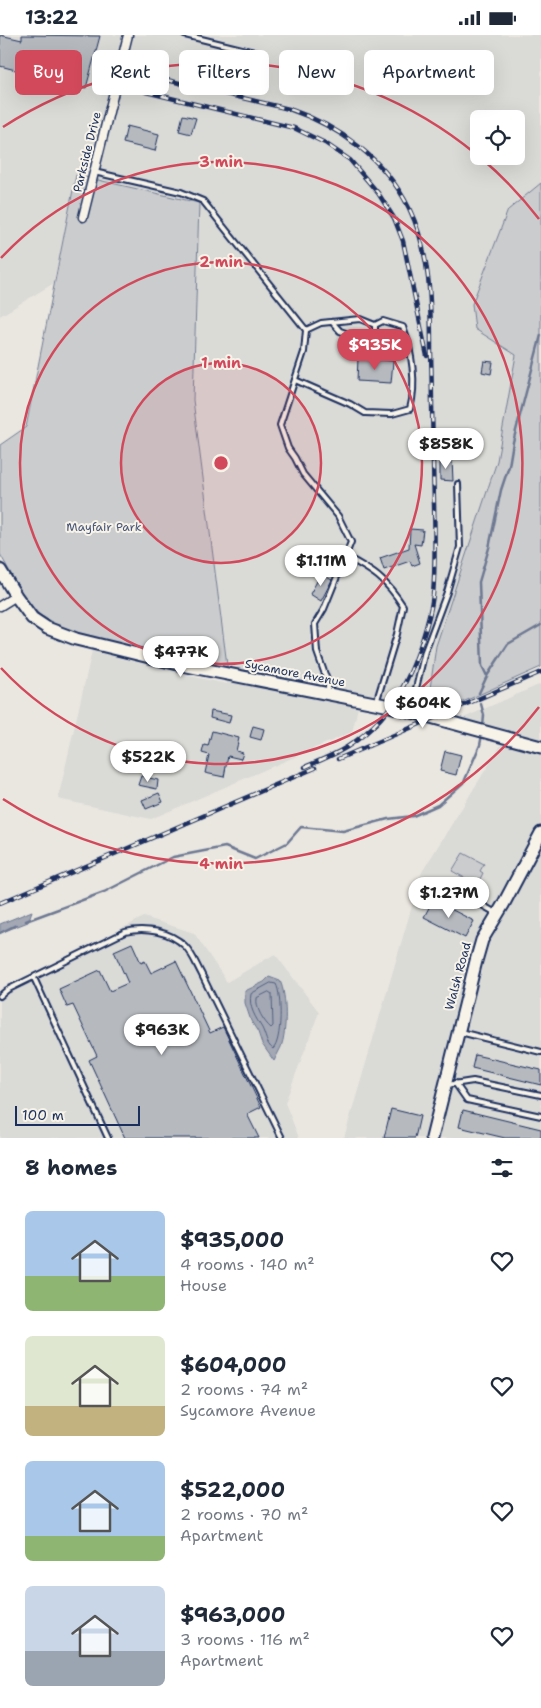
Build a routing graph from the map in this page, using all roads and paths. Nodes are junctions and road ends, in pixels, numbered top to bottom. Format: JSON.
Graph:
{"nodes":[{"id":1,"x":128,"y":35,"type":"edge"},
{"id":2,"x":185,"y":35,"type":"edge"},
{"id":3,"x":246,"y":50,"type":"edge"},
{"id":4,"x":94,"y":172,"type":"junction"},
{"id":5,"x":83,"y":217,"type":"dead end"},
{"id":6,"x":332,"y":322,"type":"junction"},
{"id":7,"x":375,"y":325,"type":"junction"},
{"id":8,"x":306,"y":330,"type":"junction"},
{"id":9,"x":296,"y":380,"type":"junction"},
{"id":10,"x":458,"y":484,"type":"dead end"},
{"id":11,"x":346,"y":556,"type":"junction"},
{"id":12,"x":0,"y":570,"type":"edge"},
{"id":13,"x":16,"y":596,"type":"junction"},
{"id":14,"x":0,"y":606,"type":"edge"},
{"id":15,"x":328,"y":694,"type":"junction"},
{"id":16,"x":376,"y":704,"type":"junction"},
{"id":17,"x":410,"y":712,"type":"junction"},
{"id":18,"x":541,"y":747,"type":"edge"},
{"id":19,"x":541,"y":833,"type":"edge"},
{"id":20,"x":443,"y":883,"type":"dead end"},
{"id":21,"x":498,"y":914,"type":"junction"},
{"id":22,"x":34,"y":978,"type":"junction"},
{"id":23,"x":0,"y":996,"type":"edge"},
{"id":24,"x":458,"y":1031,"type":"junction"},
{"id":25,"x":541,"y":1052,"type":"edge"},
{"id":26,"x":450,"y":1084,"type":"junction"},
{"id":27,"x":541,"y":1095,"type":"edge"},
{"id":28,"x":541,"y":1116,"type":"edge"},
{"id":29,"x":108,"y":1138,"type":"edge"},
{"id":30,"x":282,"y":1138,"type":"edge"},
{"id":31,"x":432,"y":1138,"type":"edge"}],
"edges":[{"from":1,"to":4,"type":"street","name":"Parkside Drive"},
{"from":2,"to":3,"type":"lane"},
{"from":4,"to":5,"type":"street","name":"Parkside Drive"},
{"from":4,"to":8,"type":"lane"},
{"from":6,"to":7,"type":"lane"},
{"from":6,"to":7,"type":"lane"},
{"from":6,"to":8,"type":"lane"},
{"from":7,"to":9,"type":"lane"},
{"from":8,"to":9,"type":"lane"},
{"from":9,"to":11,"type":"lane"},
{"from":10,"to":17,"type":"lane"},
{"from":11,"to":15,"type":"lane"},
{"from":11,"to":16,"type":"lane"},
{"from":12,"to":13,"type":"street","name":"Sycamore Avenue"},
{"from":13,"to":14,"type":"street"},
{"from":13,"to":15,"type":"street","name":"Sycamore Avenue"},
{"from":15,"to":16,"type":"street","name":"Sycamore Avenue"},
{"from":16,"to":17,"type":"street","name":"Sycamore Avenue"},
{"from":17,"to":18,"type":"street","name":"Sycamore Avenue"},
{"from":19,"to":21,"type":"street","name":"Walsh Road"},
{"from":20,"to":21,"type":"lane"},
{"from":21,"to":24,"type":"street","name":"Walsh Road"},
{"from":22,"to":23,"type":"lane"},
{"from":22,"to":29,"type":"lane"},
{"from":22,"to":30,"type":"lane"},
{"from":24,"to":25,"type":"lane"},
{"from":24,"to":26,"type":"street","name":"Walsh Road"},
{"from":26,"to":27,"type":"lane"},
{"from":26,"to":28,"type":"lane"},
{"from":26,"to":31,"type":"street","name":"Walsh Road"}]}
